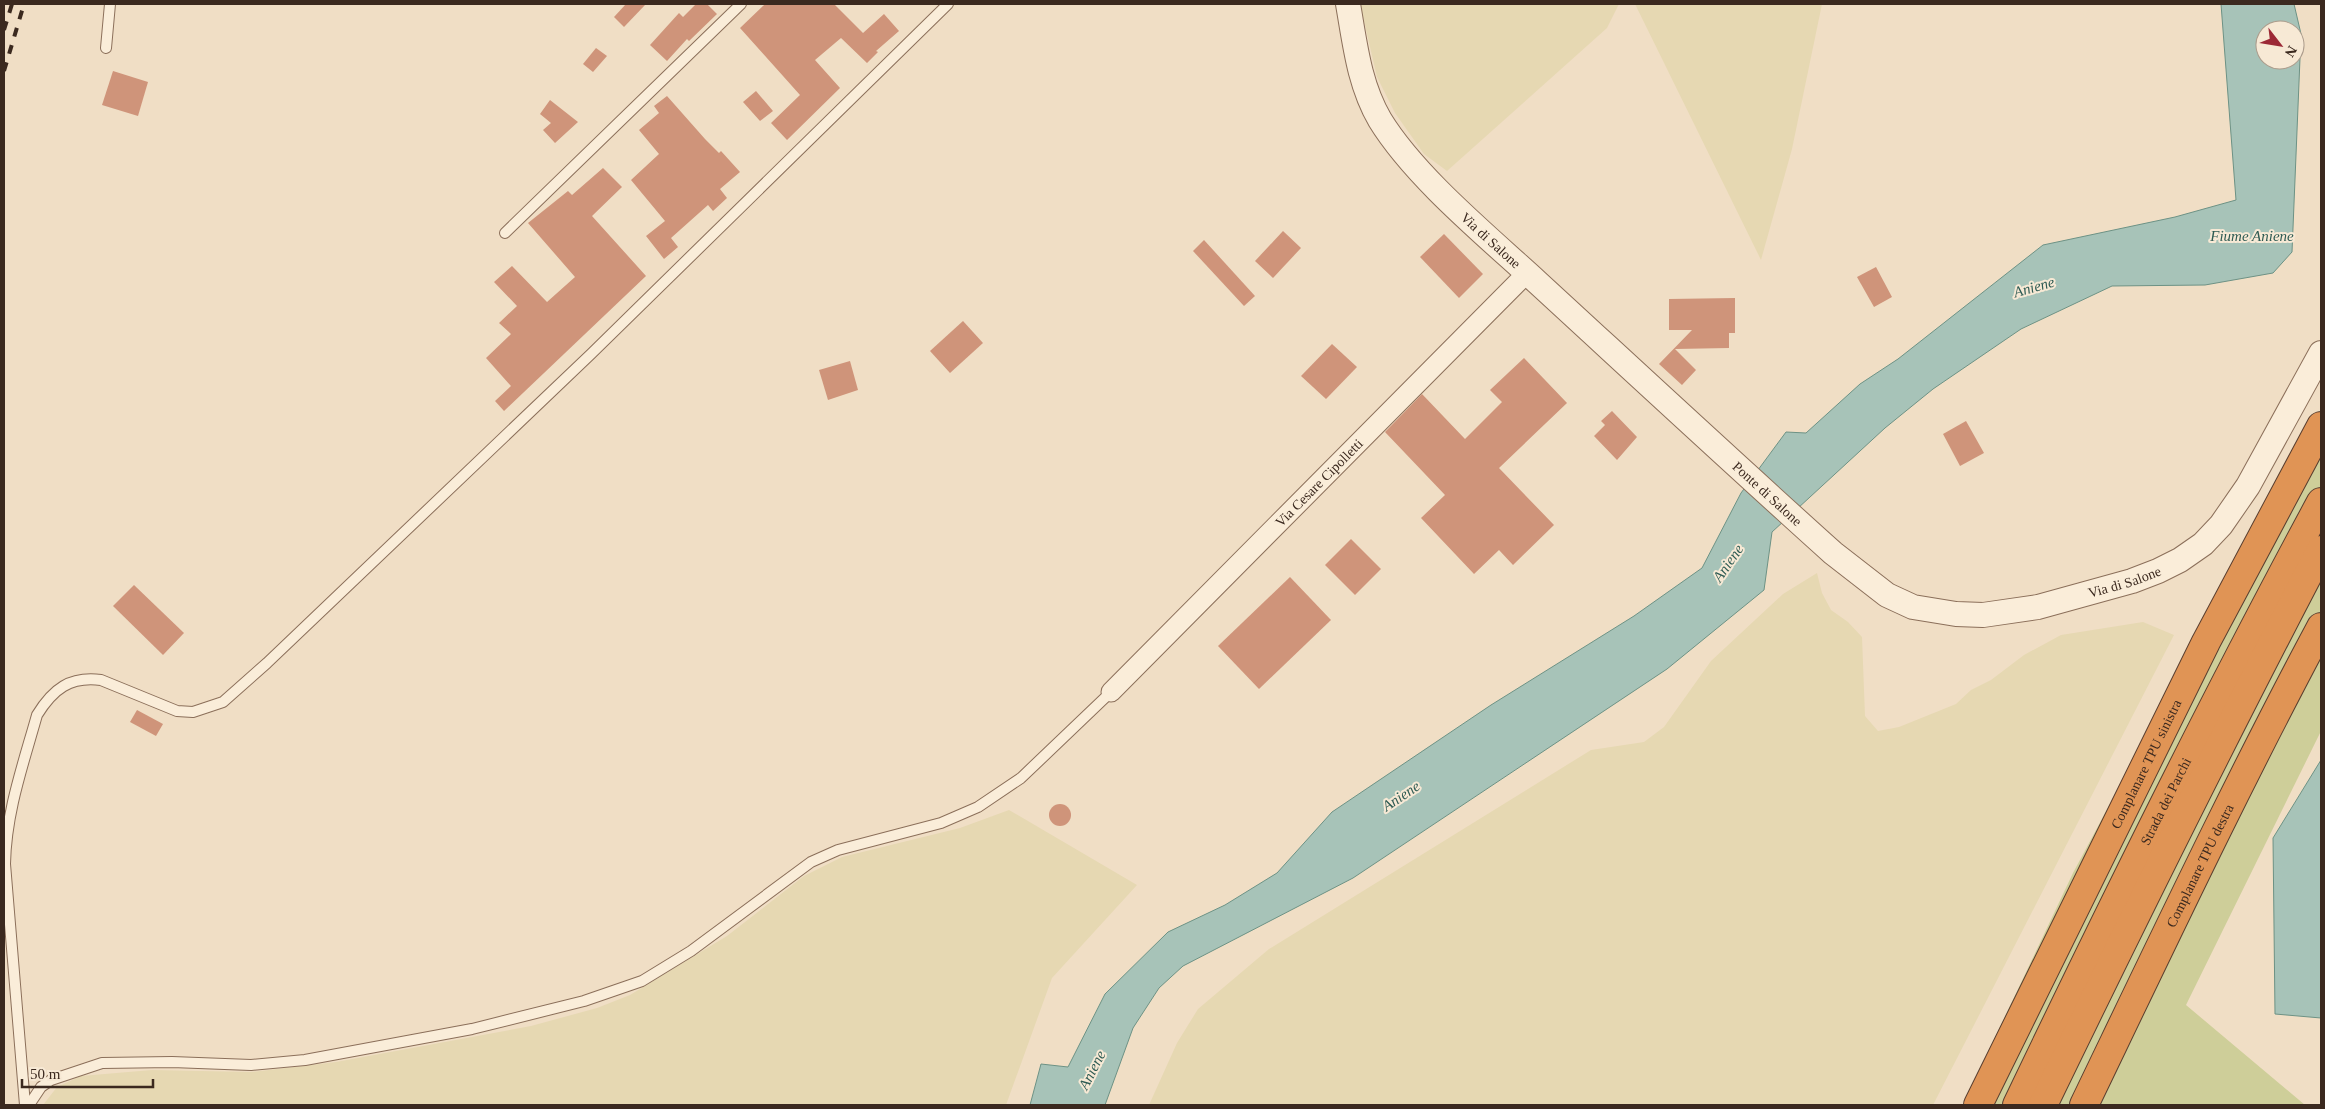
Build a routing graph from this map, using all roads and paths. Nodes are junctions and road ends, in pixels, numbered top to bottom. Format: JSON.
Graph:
{"nodes":[{"id":1,"x":110,"y":4,"type":"edge"},
{"id":2,"x":741,"y":4,"type":"edge"},
{"id":3,"x":948,"y":4,"type":"edge"},
{"id":4,"x":1348,"y":4,"type":"edge"},
{"id":5,"x":106,"y":48,"type":"dead end"},
{"id":6,"x":504,"y":233,"type":"dead end"},
{"id":7,"x":1527,"y":272,"type":"junction"},
{"id":8,"x":2321,"y":353,"type":"edge"},
{"id":9,"x":2321,"y":426,"type":"edge"},
{"id":10,"x":1701,"y":434,"type":"joint"},
{"id":11,"x":2321,"y":502,"type":"edge"},
{"id":12,"x":2321,"y":550,"type":"edge"},
{"id":13,"x":1834,"y":554,"type":"joint"},
{"id":14,"x":2321,"y":627,"type":"edge"},
{"id":15,"x":1111,"y":692,"type":"joint"},
{"id":16,"x":1980,"y":1099,"type":"edge"},
{"id":17,"x":24,"y":1105,"type":"edge"},
{"id":18,"x":29,"y":1105,"type":"edge"},
{"id":19,"x":2017,"y":1105,"type":"edge"},
{"id":20,"x":2043,"y":1105,"type":"edge"},
{"id":21,"x":2084,"y":1105,"type":"edge"}],
"edges":[{"from":1,"to":5,"type":"lane"},
{"from":2,"to":6,"type":"lane"},
{"from":3,"to":17,"type":"lane"},
{"from":4,"to":7,"type":"street","name":"Via di Salone"},
{"from":7,"to":10,"type":"street","name":"Via di Salone"},
{"from":7,"to":15,"type":"street","name":"Via Cesare Cipolletti"},
{"from":8,"to":13,"type":"street","name":"Via di Salone"},
{"from":9,"to":16,"type":"highway","name":"Complanare TPU sinistra"},
{"from":10,"to":13,"type":"street","name":"Ponte di Salone"},
{"from":11,"to":19,"type":"highway","name":"Strada dei Parchi"},
{"from":12,"to":20,"type":"highway","name":"Strada dei Parchi"},
{"from":14,"to":21,"type":"highway","name":"Complanare TPU destra"},
{"from":15,"to":18,"type":"lane"}]}
